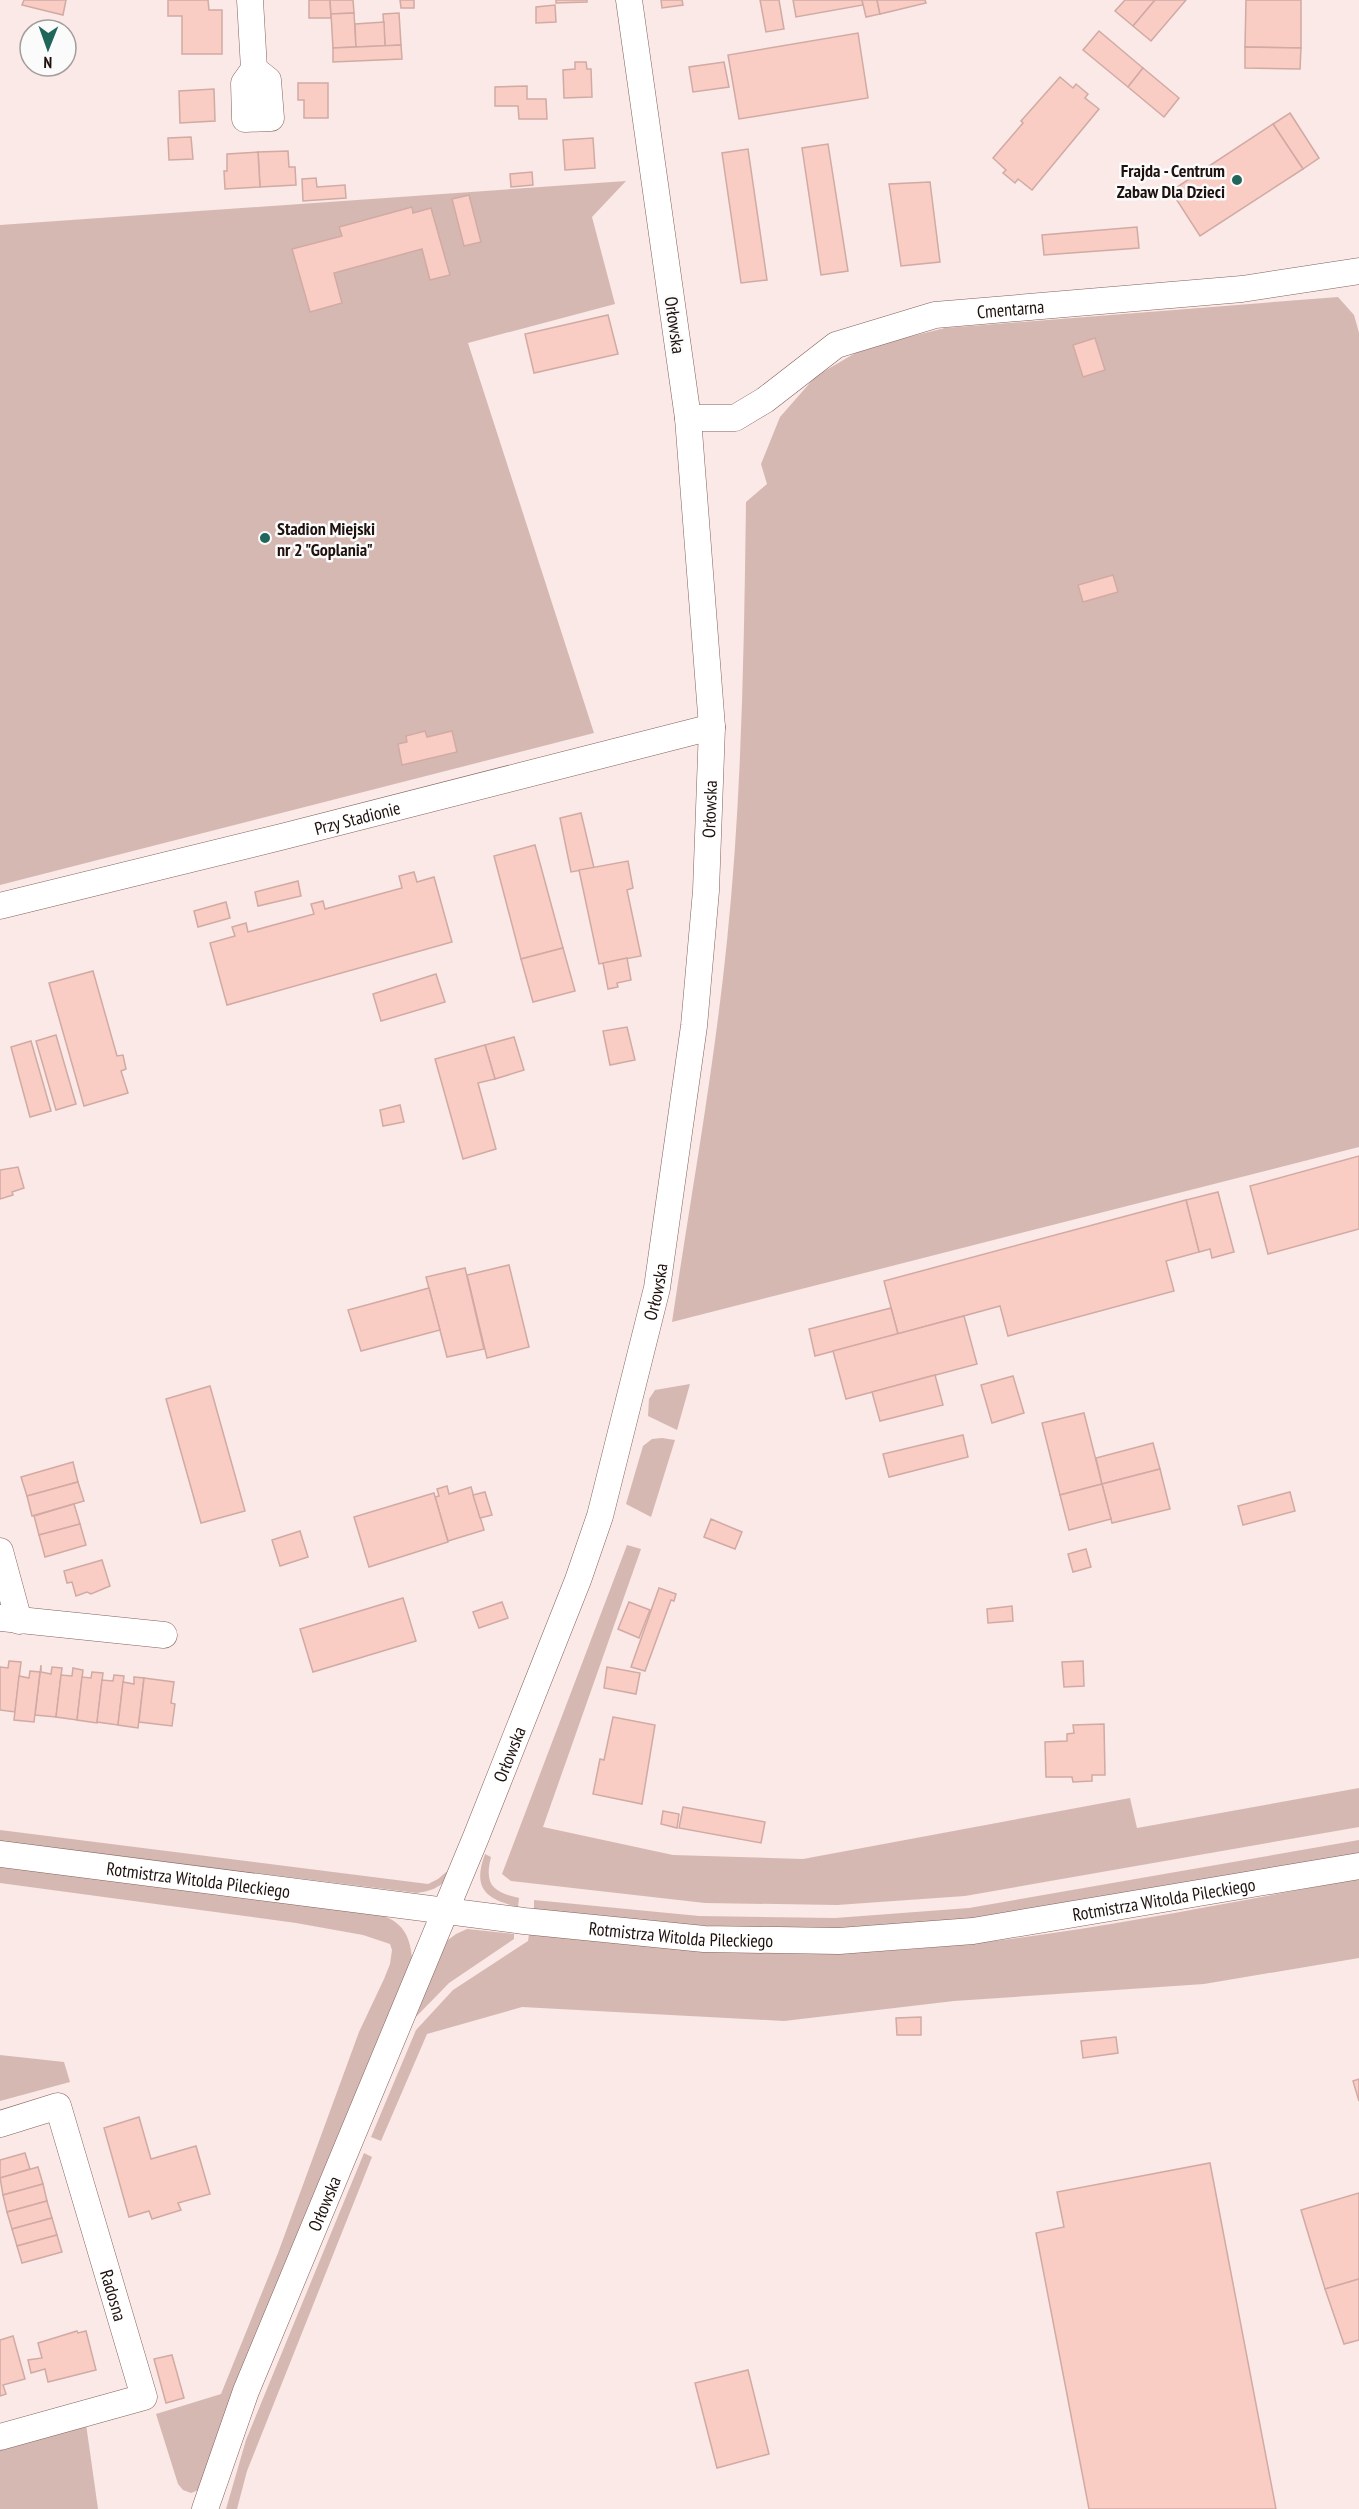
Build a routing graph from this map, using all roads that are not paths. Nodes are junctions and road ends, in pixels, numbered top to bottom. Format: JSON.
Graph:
{"nodes":[{"id":1,"x":250,"y":0,"type":"edge"},
{"id":2,"x":629,"y":0,"type":"edge"},
{"id":3,"x":254,"y":69,"type":"dead end"},
{"id":4,"x":1359,"y":271,"type":"edge"},
{"id":5,"x":688,"y":418,"type":"junction"},
{"id":6,"x":712,"y":727,"type":"junction"},
{"id":7,"x":0,"y":906,"type":"edge"},
{"id":8,"x":0,"y":1551,"type":"edge"},
{"id":9,"x":9,"y":1619,"type":"edge"},
{"id":10,"x":164,"y":1635,"type":"dead end"},
{"id":11,"x":0,"y":1854,"type":"edge"},
{"id":12,"x":1359,"y":1866,"type":"edge"},
{"id":13,"x":446,"y":1910,"type":"junction"},
{"id":14,"x":0,"y":2124,"type":"edge"},
{"id":15,"x":0,"y":2438,"type":"edge"},
{"id":16,"x":205,"y":2509,"type":"edge"}],
"edges":[{"from":1,"to":3,"type":"street"},
{"from":2,"to":5,"type":"street","name":"Orłowska"},
{"from":4,"to":5,"type":"street","name":"Cmentarna"},
{"from":5,"to":6,"type":"street","name":"Orłowska"},
{"from":6,"to":7,"type":"street","name":"Przy Stadionie"},
{"from":6,"to":13,"type":"street","name":"Orłowska"},
{"from":8,"to":9,"type":"street"},
{"from":9,"to":10,"type":"street"},
{"from":11,"to":13,"type":"street","name":"Rotmistrza Witolda Pileckiego"},
{"from":12,"to":13,"type":"street","name":"Rotmistrza Witolda Pileckiego"},
{"from":13,"to":16,"type":"street","name":"Orłowska"},
{"from":14,"to":15,"type":"street","name":"Radosna"}]}
